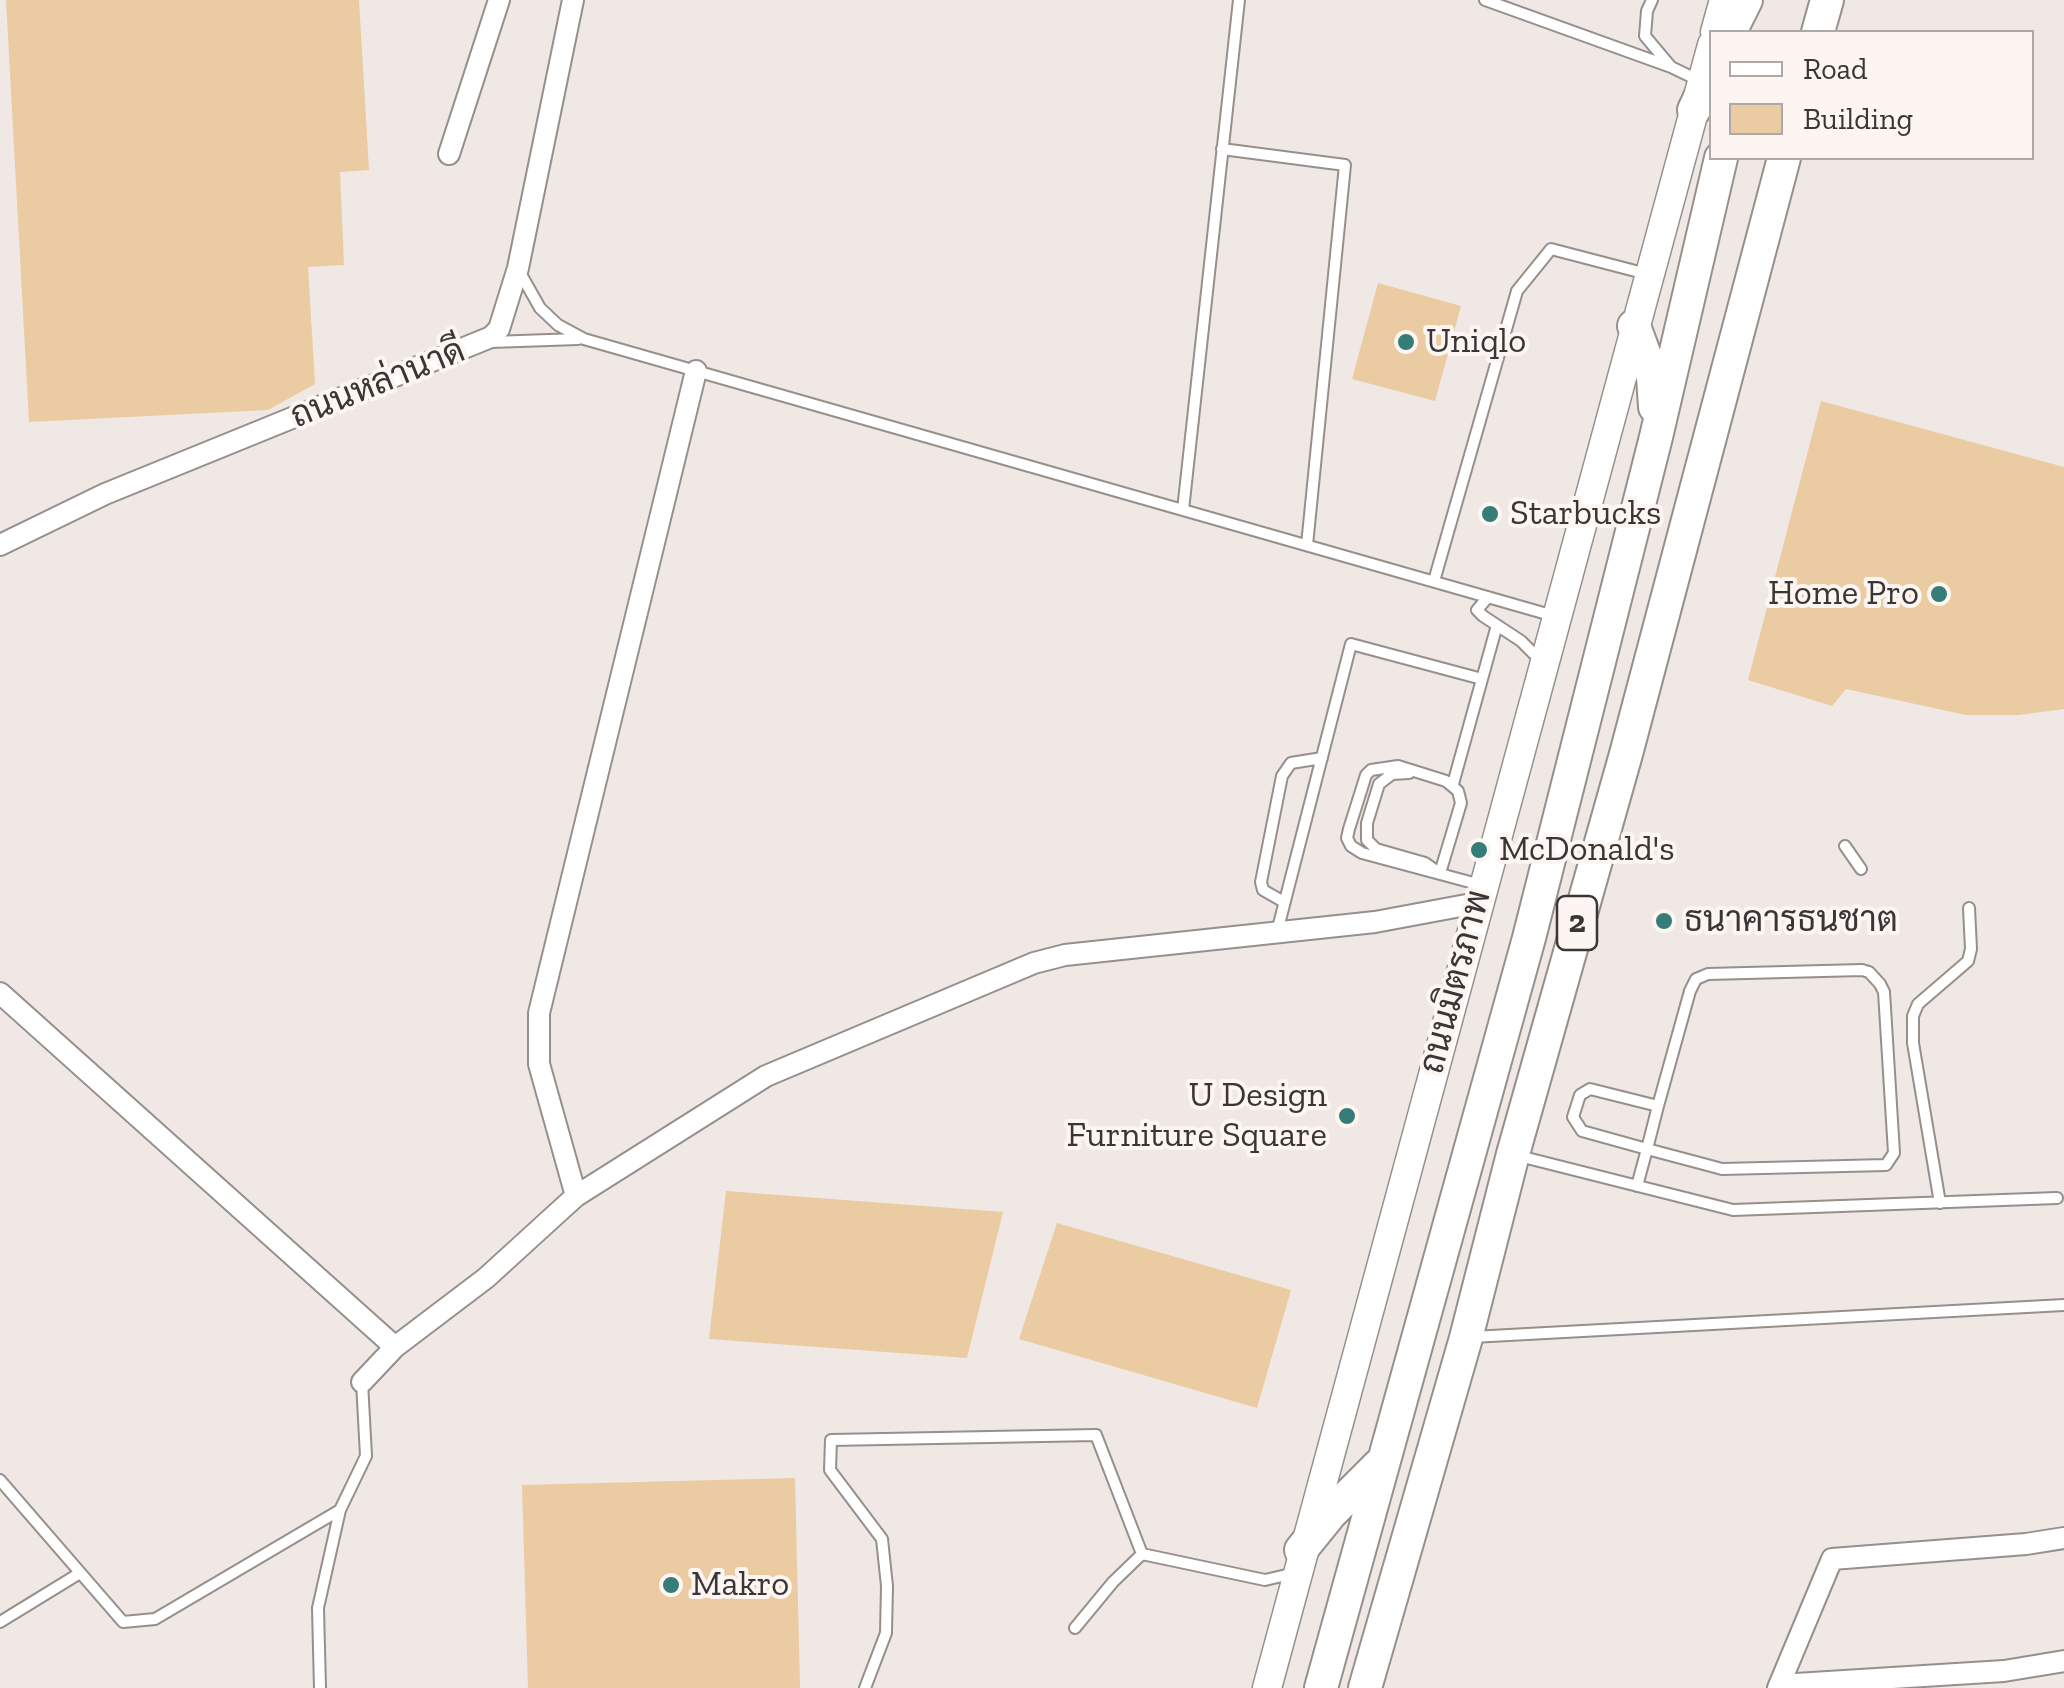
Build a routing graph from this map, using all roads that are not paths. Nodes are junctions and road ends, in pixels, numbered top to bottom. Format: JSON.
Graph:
{"nodes":[{"id":1,"x":499,"y":0,"type":"edge"},
{"id":2,"x":573,"y":0,"type":"edge"},
{"id":3,"x":1239,"y":0,"type":"edge"},
{"id":4,"x":1485,"y":0,"type":"edge"},
{"id":5,"x":1652,"y":0,"type":"edge"},
{"id":6,"x":1724,"y":0,"type":"edge"},
{"id":7,"x":1746,"y":0,"type":"edge"},
{"id":8,"x":1758,"y":0,"type":"edge"},
{"id":9,"x":1827,"y":0,"type":"edge"},
{"id":10,"x":1716,"y":30,"type":"edge"},
{"id":11,"x":1731,"y":30,"type":"edge"},
{"id":12,"x":1750,"y":30,"type":"edge"},
{"id":13,"x":1819,"y":30,"type":"edge"},
{"id":14,"x":1709,"y":57,"type":"edge"},
{"id":15,"x":1671,"y":67,"type":"junction"},
{"id":16,"x":1702,"y":88,"type":"edge"},
{"id":17,"x":1222,"y":149,"type":"junction"},
{"id":18,"x":449,"y":154,"type":"dead end"},
{"id":19,"x":1721,"y":160,"type":"edge"},
{"id":20,"x":1783,"y":160,"type":"edge"},
{"id":21,"x":518,"y":268,"type":"junction"},
{"id":22,"x":1648,"y":274,"type":"junction"},
{"id":23,"x":1634,"y":326,"type":"junction"},
{"id":24,"x":584,"y":339,"type":"junction"},
{"id":25,"x":482,"y":343,"type":"junction"},
{"id":26,"x":696,"y":372,"type":"junction"},
{"id":27,"x":1656,"y":437,"type":"junction"},
{"id":28,"x":1183,"y":510,"type":"junction"},
{"id":29,"x":0,"y":545,"type":"edge"},
{"id":30,"x":1307,"y":546,"type":"junction"},
{"id":31,"x":1434,"y":581,"type":"junction"},
{"id":32,"x":1488,"y":597,"type":"junction"},
{"id":33,"x":1555,"y":616,"type":"junction"},
{"id":34,"x":1497,"y":625,"type":"junction"},
{"id":35,"x":1542,"y":662,"type":"junction"},
{"id":36,"x":1482,"y":679,"type":"junction"},
{"id":37,"x":1322,"y":758,"type":"junction"},
{"id":38,"x":1417,"y":772,"type":"junction"},
{"id":39,"x":1452,"y":784,"type":"junction"},
{"id":40,"x":1845,"y":846,"type":"dead end"},
{"id":41,"x":1861,"y":869,"type":"dead end"},
{"id":42,"x":1440,"y":873,"type":"junction"},
{"id":43,"x":1479,"y":894,"type":"junction"},
{"id":44,"x":1284,"y":902,"type":"junction"},
{"id":45,"x":1970,"y":908,"type":"dead end"},
{"id":46,"x":1277,"y":932,"type":"junction"},
{"id":47,"x":0,"y":993,"type":"edge"},
{"id":48,"x":1658,"y":1106,"type":"junction"},
{"id":49,"x":1648,"y":1148,"type":"junction"},
{"id":50,"x":1513,"y":1154,"type":"junction"},
{"id":51,"x":1638,"y":1186,"type":"junction"},
{"id":52,"x":576,"y":1196,"type":"junction"},
{"id":53,"x":2056,"y":1198,"type":"dead end"},
{"id":54,"x":1940,"y":1204,"type":"junction"},
{"id":55,"x":2064,"y":1305,"type":"edge"},
{"id":56,"x":1466,"y":1338,"type":"junction"},
{"id":57,"x":395,"y":1347,"type":"junction"},
{"id":58,"x":362,"y":1382,"type":"joint"},
{"id":59,"x":1384,"y":1460,"type":"junction"},
{"id":60,"x":0,"y":1480,"type":"edge"},
{"id":61,"x":340,"y":1510,"type":"junction"},
{"id":62,"x":2064,"y":1538,"type":"edge"},
{"id":63,"x":1142,"y":1554,"type":"junction"},
{"id":64,"x":1299,"y":1562,"type":"junction"},
{"id":65,"x":80,"y":1573,"type":"junction"},
{"id":66,"x":0,"y":1622,"type":"edge"},
{"id":67,"x":1074,"y":1628,"type":"dead end"},
{"id":68,"x":2064,"y":1661,"type":"edge"},
{"id":69,"x":1778,"y":1686,"type":"edge"},
{"id":70,"x":320,"y":1688,"type":"edge"},
{"id":71,"x":865,"y":1688,"type":"edge"},
{"id":72,"x":1266,"y":1688,"type":"edge"},
{"id":73,"x":1322,"y":1688,"type":"edge"},
{"id":74,"x":1365,"y":1688,"type":"edge"}],
"edges":[{"from":1,"to":18,"type":"street"},
{"from":2,"to":21,"type":"street","name":"ถนนหล่านาดี"},
{"from":3,"to":17,"type":"lane"},
{"from":4,"to":15,"type":"lane"},
{"from":5,"to":15,"type":"lane"},
{"from":6,"to":10,"type":"main road"},
{"from":7,"to":11,"type":"main road"},
{"from":8,"to":12,"type":"main road"},
{"from":9,"to":13,"type":"main road"},
{"from":14,"to":16,"type":"main road","name":"ถนนมิตรภาพ"},
{"from":15,"to":16,"type":"lane"},
{"from":16,"to":22,"type":"main road","name":"ถนนมิตรภาพ"},
{"from":17,"to":28,"type":"lane"},
{"from":17,"to":30,"type":"lane"},
{"from":19,"to":27,"type":"main road","name":"ถนนมิตรภาพ","number":"2"},
{"from":20,"to":50,"type":"main road","number":"2"},
{"from":21,"to":24,"type":"lane"},
{"from":21,"to":25,"type":"street","name":"ถนนหล่านาดี"},
{"from":22,"to":23,"type":"main road","name":"ถนนมิตรภาพ"},
{"from":22,"to":31,"type":"lane"},
{"from":23,"to":27,"type":"main road"},
{"from":23,"to":33,"type":"main road","name":"ถนนมิตรภาพ"},
{"from":24,"to":25,"type":"lane"},
{"from":24,"to":26,"type":"lane"},
{"from":25,"to":29,"type":"street","name":"ถนนหล่านาดี"},
{"from":26,"to":28,"type":"lane"},
{"from":26,"to":52,"type":"street"},
{"from":27,"to":59,"type":"main road","name":"ถนนมิตรภาพ","number":"2"},
{"from":28,"to":30,"type":"lane"},
{"from":30,"to":31,"type":"lane"},
{"from":31,"to":32,"type":"lane"},
{"from":32,"to":33,"type":"lane"},
{"from":32,"to":34,"type":"lane"},
{"from":33,"to":35,"type":"main road","name":"ถนนมิตรภาพ"},
{"from":34,"to":35,"type":"lane"},
{"from":34,"to":36,"type":"lane"},
{"from":35,"to":43,"type":"main road","name":"ถนนมิตรภาพ"},
{"from":36,"to":37,"type":"lane"},
{"from":36,"to":39,"type":"lane"},
{"from":37,"to":44,"type":"lane"},
{"from":37,"to":44,"type":"lane"},
{"from":38,"to":39,"type":"lane"},
{"from":38,"to":42,"type":"lane"},
{"from":38,"to":42,"type":"lane"},
{"from":39,"to":42,"type":"lane"},
{"from":40,"to":41,"type":"lane"},
{"from":42,"to":43,"type":"lane"},
{"from":43,"to":46,"type":"street"},
{"from":43,"to":64,"type":"main road","name":"ถนนมิตรภาพ"},
{"from":44,"to":46,"type":"lane"},
{"from":45,"to":54,"type":"lane"},
{"from":46,"to":52,"type":"street"},
{"from":47,"to":57,"type":"street"},
{"from":48,"to":49,"type":"lane"},
{"from":48,"to":49,"type":"lane"},
{"from":48,"to":49,"type":"lane"},
{"from":49,"to":51,"type":"lane"},
{"from":50,"to":51,"type":"lane"},
{"from":50,"to":56,"type":"main road","number":"2"},
{"from":51,"to":54,"type":"lane"},
{"from":52,"to":57,"type":"street"},
{"from":53,"to":54,"type":"lane"},
{"from":55,"to":56,"type":"lane"},
{"from":56,"to":74,"type":"main road","number":"2"},
{"from":57,"to":58,"type":"street"},
{"from":58,"to":61,"type":"lane"},
{"from":59,"to":64,"type":"main road"},
{"from":59,"to":73,"type":"main road","name":"ถนนมิตรภาพ","number":"2"},
{"from":60,"to":65,"type":"lane"},
{"from":61,"to":65,"type":"lane"},
{"from":61,"to":70,"type":"lane"},
{"from":62,"to":69,"type":"street"},
{"from":63,"to":64,"type":"lane"},
{"from":63,"to":67,"type":"lane"},
{"from":63,"to":71,"type":"lane"},
{"from":64,"to":72,"type":"main road","name":"ถนนมิตรภาพ"},
{"from":65,"to":66,"type":"lane"},
{"from":68,"to":69,"type":"street"}]}
